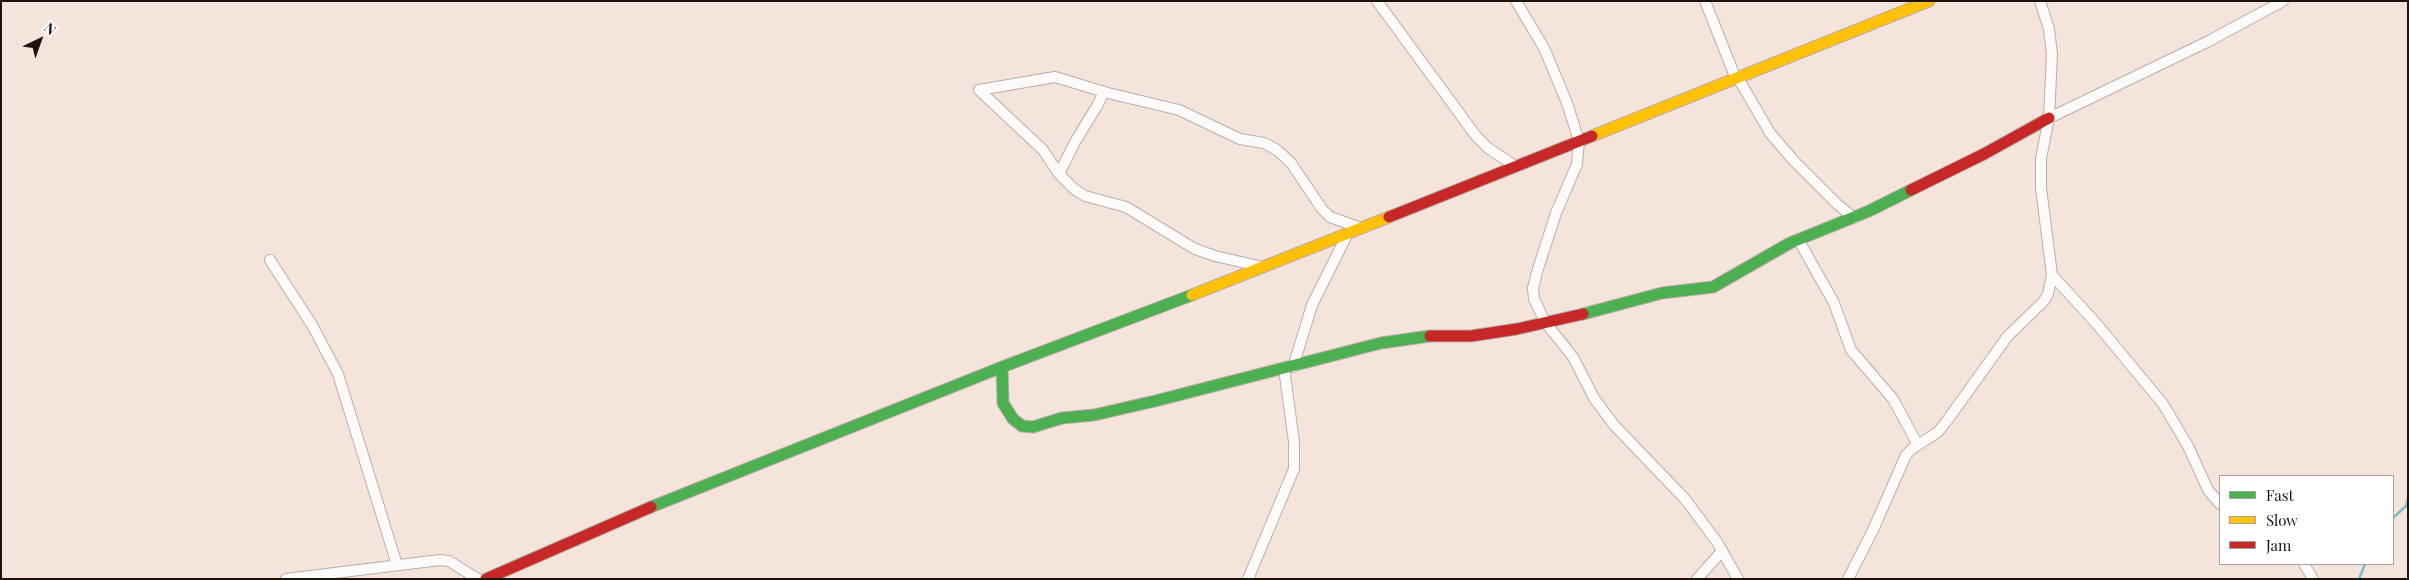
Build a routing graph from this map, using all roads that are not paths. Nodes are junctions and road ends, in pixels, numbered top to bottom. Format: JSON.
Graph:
{"nodes":[{"id":1,"x":1377,"y":1,"type":"edge"},
{"id":2,"x":1516,"y":1,"type":"edge"},
{"id":3,"x":1705,"y":1,"type":"edge"},
{"id":4,"x":2040,"y":1,"type":"edge"},
{"id":5,"x":2283,"y":1,"type":"edge"},
{"id":6,"x":1921,"y":3,"type":"edge"},
{"id":7,"x":1737,"y":79,"type":"junction"},
{"id":8,"x":1101,"y":91,"type":"junction"},
{"id":9,"x":2049,"y":118,"type":"junction"},
{"id":10,"x":1579,"y":141,"type":"junction"},
{"id":11,"x":1515,"y":166,"type":"junction"},
{"id":12,"x":1059,"y":174,"type":"junction"},
{"id":13,"x":1854,"y":218,"type":"junction"},
{"id":14,"x":1361,"y":228,"type":"junction"},
{"id":15,"x":1348,"y":233,"type":"junction"},
{"id":16,"x":1798,"y":239,"type":"junction"},
{"id":17,"x":270,"y":260,"type":"dead end"},
{"id":18,"x":1264,"y":267,"type":"junction"},
{"id":19,"x":2052,"y":275,"type":"junction"},
{"id":20,"x":1545,"y":322,"type":"junction"},
{"id":21,"x":1002,"y":366,"type":"junction"},
{"id":22,"x":1288,"y":368,"type":"junction"},
{"id":23,"x":1918,"y":445,"type":"junction"},
{"id":24,"x":2219,"y":503,"type":"edge"},
{"id":25,"x":1722,"y":551,"type":"junction"},
{"id":26,"x":397,"y":565,"type":"junction"},
{"id":27,"x":2305,"y":565,"type":"edge"},
{"id":28,"x":286,"y":579,"type":"edge"},
{"id":29,"x":478,"y":579,"type":"edge"},
{"id":30,"x":486,"y":579,"type":"edge"},
{"id":31,"x":1248,"y":579,"type":"edge"},
{"id":32,"x":1697,"y":579,"type":"edge"},
{"id":33,"x":1738,"y":579,"type":"edge"},
{"id":34,"x":1848,"y":579,"type":"edge"},
{"id":35,"x":2313,"y":579,"type":"edge"}],
"edges":[{"from":1,"to":11,"type":"street"},
{"from":2,"to":10,"type":"street"},
{"from":3,"to":7,"type":"street"},
{"from":4,"to":9,"type":"street"},
{"from":5,"to":9,"type":"street"},
{"from":6,"to":7,"type":"main road"},
{"from":7,"to":10,"type":"main road"},
{"from":7,"to":13,"type":"street"},
{"from":8,"to":12,"type":"street"},
{"from":8,"to":12,"type":"street"},
{"from":8,"to":14,"type":"street"},
{"from":9,"to":13,"type":"main road"},
{"from":9,"to":19,"type":"street"},
{"from":10,"to":11,"type":"main road"},
{"from":10,"to":20,"type":"street"},
{"from":11,"to":14,"type":"main road"},
{"from":12,"to":18,"type":"street"},
{"from":13,"to":16,"type":"main road"},
{"from":14,"to":15,"type":"main road"},
{"from":15,"to":18,"type":"main road"},
{"from":15,"to":22,"type":"street"},
{"from":16,"to":20,"type":"main road"},
{"from":16,"to":23,"type":"street"},
{"from":17,"to":26,"type":"street"},
{"from":18,"to":21,"type":"main road"},
{"from":19,"to":23,"type":"street"},
{"from":19,"to":24,"type":"street"},
{"from":20,"to":22,"type":"main road"},
{"from":20,"to":25,"type":"street"},
{"from":21,"to":22,"type":"main road"},
{"from":21,"to":30,"type":"main road"},
{"from":22,"to":31,"type":"street"},
{"from":23,"to":34,"type":"street"},
{"from":25,"to":32,"type":"street"},
{"from":25,"to":33,"type":"street"},
{"from":26,"to":28,"type":"street"},
{"from":26,"to":29,"type":"street"},
{"from":27,"to":35,"type":"street"}]}
